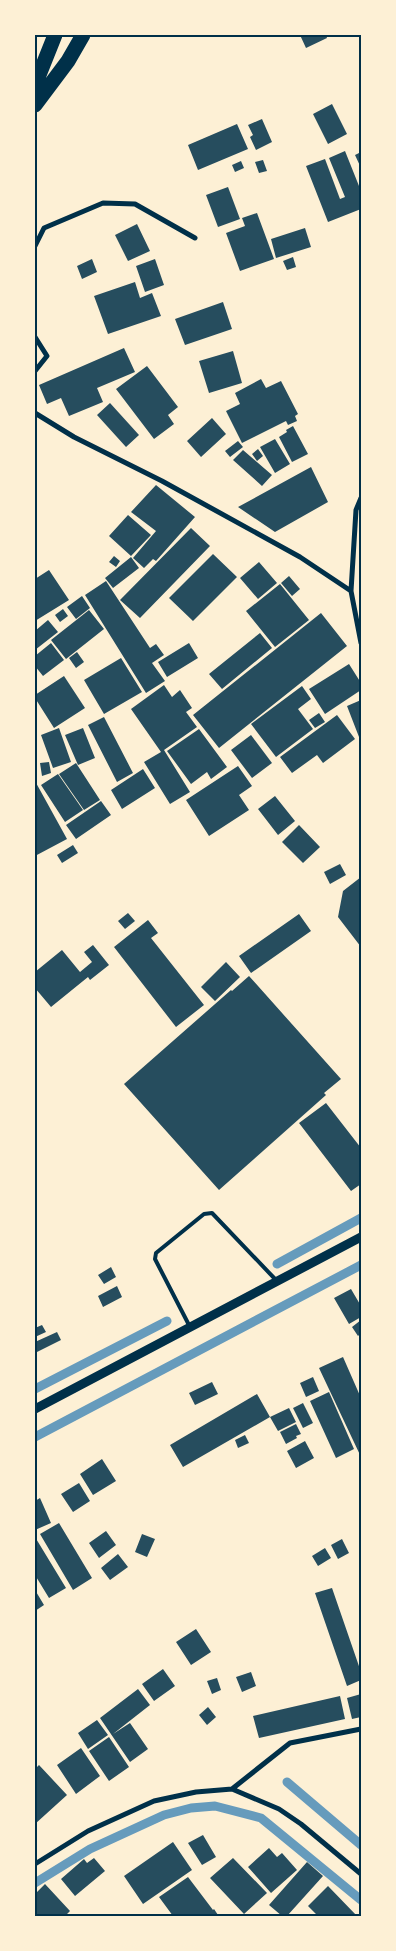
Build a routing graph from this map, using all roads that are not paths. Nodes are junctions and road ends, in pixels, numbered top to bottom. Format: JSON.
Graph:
{"nodes":[{"id":1,"x":55,"y":35,"type":"edge"},
{"id":2,"x":83,"y":35,"type":"edge"},
{"id":3,"x":35,"y":85,"type":"edge"},
{"id":4,"x":35,"y":105,"type":"edge"},
{"id":5,"x":195,"y":238,"type":"dead end"},
{"id":6,"x":35,"y":246,"type":"edge"},
{"id":7,"x":35,"y":337,"type":"edge"},
{"id":8,"x":35,"y":371,"type":"edge"},
{"id":9,"x":35,"y":413,"type":"edge"},
{"id":10,"x":361,"y":498,"type":"edge"},
{"id":11,"x":351,"y":591,"type":"junction"},
{"id":12,"x":361,"y":643,"type":"edge"},
{"id":13,"x":361,"y":1236,"type":"edge"},
{"id":14,"x":277,"y":1281,"type":"junction"},
{"id":15,"x":190,"y":1327,"type":"junction"},
{"id":16,"x":35,"y":1409,"type":"edge"},
{"id":17,"x":361,"y":1729,"type":"edge"},
{"id":18,"x":232,"y":1789,"type":"junction"},
{"id":19,"x":35,"y":1864,"type":"edge"},
{"id":20,"x":361,"y":1874,"type":"edge"}],
"edges":[{"from":1,"to":3,"type":"highway"},
{"from":2,"to":4,"type":"highway"},
{"from":5,"to":6,"type":"street"},
{"from":7,"to":8,"type":"street"},
{"from":9,"to":11,"type":"street"},
{"from":10,"to":11,"type":"street"},
{"from":11,"to":12,"type":"street"},
{"from":13,"to":14,"type":"street"},
{"from":14,"to":15,"type":"street"},
{"from":14,"to":15,"type":"lane"},
{"from":15,"to":16,"type":"street"},
{"from":17,"to":18,"type":"street"},
{"from":18,"to":19,"type":"street"},
{"from":18,"to":20,"type":"street"}]}
